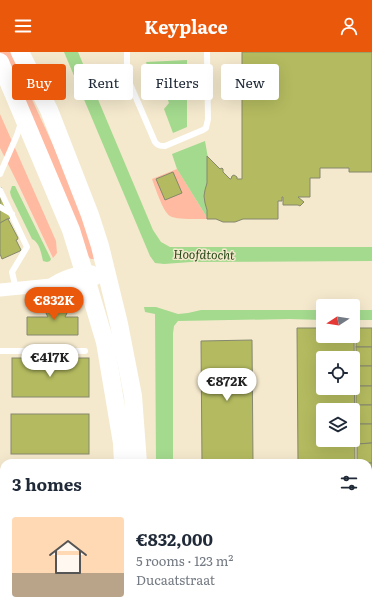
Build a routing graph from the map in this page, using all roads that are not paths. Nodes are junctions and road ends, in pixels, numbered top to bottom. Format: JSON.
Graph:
{"nodes":[{"id":1,"x":20,"y":52,"type":"edge"},
{"id":2,"x":127,"y":52,"type":"edge"},
{"id":3,"x":207,"y":52,"type":"edge"},
{"id":4,"x":0,"y":62,"type":"edge"},
{"id":5,"x":23,"y":117,"type":"junction"},
{"id":6,"x":0,"y":174,"type":"edge"},
{"id":7,"x":0,"y":190,"type":"edge"},
{"id":8,"x":0,"y":207,"type":"edge"},
{"id":9,"x":12,"y":214,"type":"junction"},
{"id":10,"x":106,"y":272,"type":"junction"},
{"id":11,"x":86,"y":277,"type":"junction"},
{"id":12,"x":16,"y":289,"type":"junction"},
{"id":13,"x":0,"y":290,"type":"edge"},
{"id":14,"x":0,"y":351,"type":"edge"},
{"id":15,"x":85,"y":351,"type":"dead end"},
{"id":16,"x":123,"y":459,"type":"edge"},
{"id":17,"x":138,"y":459,"type":"edge"}],
"edges":[{"from":1,"to":10,"type":"main road"},
{"from":2,"to":3,"type":"lane"},
{"from":4,"to":5,"type":"main road"},
{"from":5,"to":6,"type":"lane"},
{"from":5,"to":11,"type":"main road"},
{"from":7,"to":9,"type":"lane"},
{"from":8,"to":9,"type":"lane"},
{"from":9,"to":12,"type":"lane"},
{"from":10,"to":11,"type":"street"},
{"from":10,"to":17,"type":"main road"},
{"from":11,"to":12,"type":"street"},
{"from":11,"to":16,"type":"main road"},
{"from":12,"to":13,"type":"street"},
{"from":14,"to":15,"type":"lane"}]}
